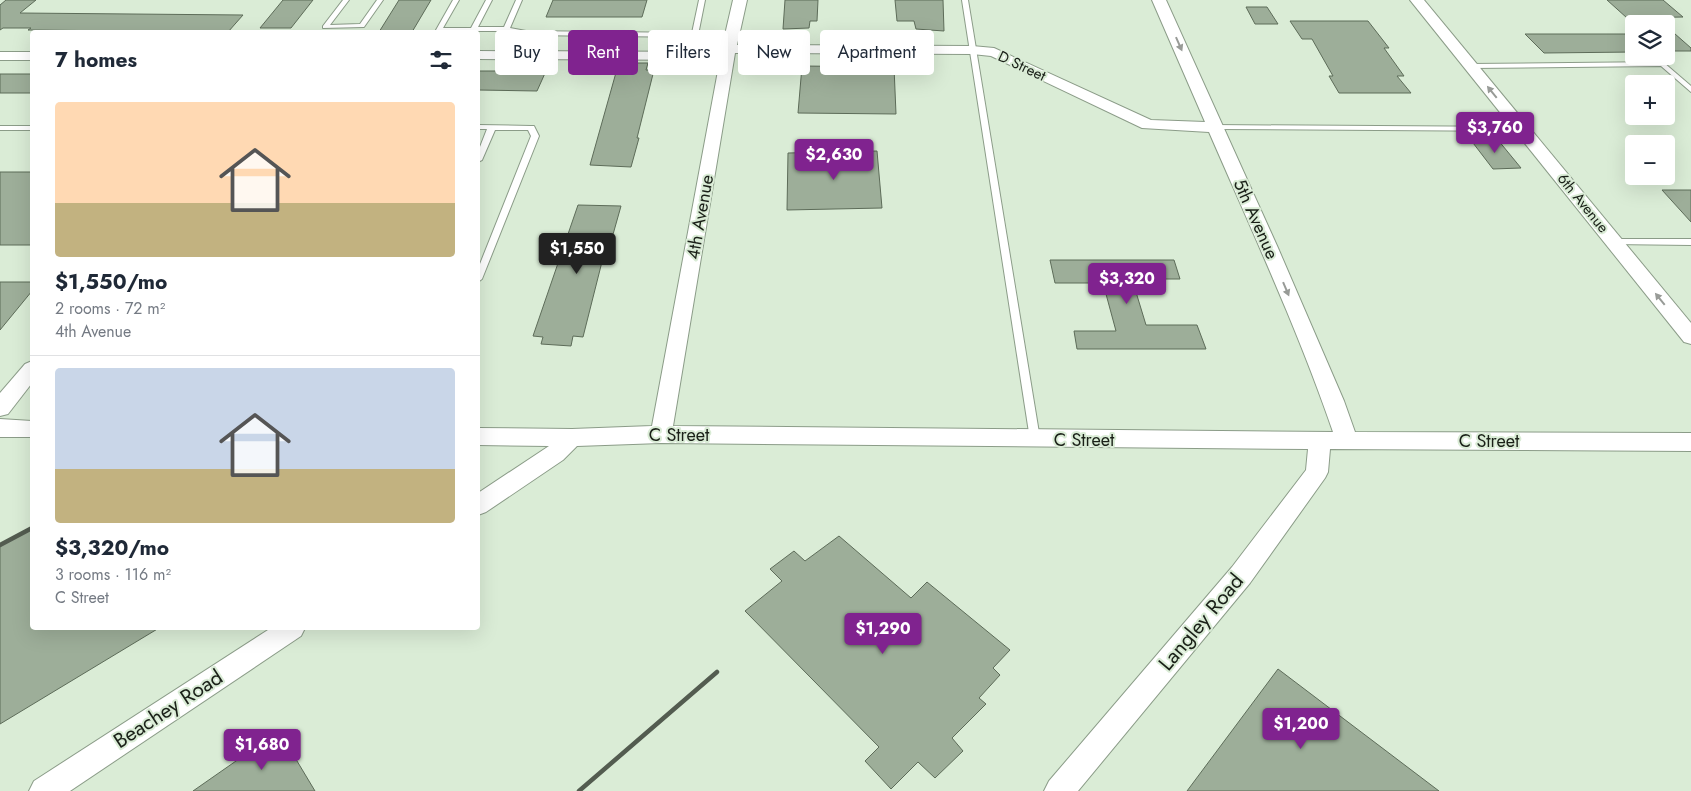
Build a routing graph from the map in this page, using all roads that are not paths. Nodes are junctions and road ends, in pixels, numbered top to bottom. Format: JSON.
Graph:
{"nodes":[{"id":1,"x":346,"y":0,"type":"edge"},
{"id":2,"x":380,"y":0,"type":"edge"},
{"id":3,"x":456,"y":0,"type":"edge"},
{"id":4,"x":489,"y":0,"type":"edge"},
{"id":5,"x":519,"y":0,"type":"edge"},
{"id":6,"x":702,"y":0,"type":"edge"},
{"id":7,"x":740,"y":0,"type":"edge"},
{"id":8,"x":965,"y":0,"type":"edge"},
{"id":9,"x":1159,"y":0,"type":"edge"},
{"id":10,"x":1417,"y":0,"type":"edge"},
{"id":11,"x":474,"y":29,"type":"junction"},
{"id":12,"x":506,"y":29,"type":"junction"},
{"id":13,"x":972,"y":50,"type":"junction"},
{"id":14,"x":729,"y":53,"type":"junction"},
{"id":15,"x":480,"y":55,"type":"edge"},
{"id":16,"x":0,"y":56,"type":"edge"},
{"id":17,"x":30,"y":56,"type":"edge"},
{"id":18,"x":1471,"y":66,"type":"junction"},
{"id":19,"x":1691,"y":90,"type":"edge"},
{"id":20,"x":1216,"y":127,"type":"junction"},
{"id":21,"x":0,"y":128,"type":"edge"},
{"id":22,"x":30,"y":128,"type":"edge"},
{"id":23,"x":480,"y":128,"type":"edge"},
{"id":24,"x":492,"y":128,"type":"junction"},
{"id":25,"x":1522,"y":129,"type":"junction"},
{"id":26,"x":480,"y":155,"type":"edge"},
{"id":27,"x":1614,"y":242,"type":"junction"},
{"id":28,"x":1691,"y":242,"type":"edge"},
{"id":29,"x":480,"y":274,"type":"edge"},
{"id":30,"x":1691,"y":337,"type":"edge"},
{"id":31,"x":30,"y":371,"type":"edge"},
{"id":32,"x":0,"y":408,"type":"edge"},
{"id":33,"x":0,"y":428,"type":"edge"},
{"id":34,"x":30,"y":429,"type":"edge"},
{"id":35,"x":661,"y":434,"type":"junction"},
{"id":36,"x":480,"y":436,"type":"edge"},
{"id":37,"x":572,"y":438,"type":"junction"},
{"id":38,"x":1035,"y":439,"type":"junction"},
{"id":39,"x":1320,"y":441,"type":"junction"},
{"id":40,"x":1347,"y":441,"type":"junction"},
{"id":41,"x":1691,"y":442,"type":"edge"},
{"id":42,"x":480,"y":505,"type":"edge"},
{"id":43,"x":289,"y":630,"type":"edge"},
{"id":44,"x":44,"y":791,"type":"edge"},
{"id":45,"x":1059,"y":791,"type":"edge"}],
"edges":[{"from":1,"to":2,"type":"lane"},
{"from":3,"to":11,"type":"lane"},
{"from":4,"to":11,"type":"lane"},
{"from":5,"to":12,"type":"lane"},
{"from":6,"to":12,"type":"lane"},
{"from":7,"to":14,"type":"street","name":"4th Avenue"},
{"from":8,"to":13,"type":"lane"},
{"from":9,"to":20,"type":"street","name":"5th Avenue","one_way":true},
{"from":10,"to":18,"type":"street","name":"6th Avenue"},
{"from":11,"to":12,"type":"lane"},
{"from":13,"to":14,"type":"street","name":"D Street"},
{"from":13,"to":20,"type":"street","name":"D Street"},
{"from":13,"to":38,"type":"lane"},
{"from":14,"to":15,"type":"street","name":"D Street"},
{"from":14,"to":35,"type":"street","name":"4th Avenue"},
{"from":16,"to":17,"type":"street"},
{"from":18,"to":19,"type":"lane"},
{"from":25,"to":18,"type":"street","name":"6th Avenue","one_way":true},
{"from":20,"to":25,"type":"lane"},
{"from":20,"to":40,"type":"street","name":"5th Avenue","one_way":true},
{"from":21,"to":22,"type":"lane"},
{"from":23,"to":24,"type":"lane"},
{"from":24,"to":26,"type":"lane"},
{"from":24,"to":29,"type":"lane"},
{"from":25,"to":27,"type":"street","name":"6th Avenue"},
{"from":27,"to":28,"type":"lane"},
{"from":30,"to":27,"type":"street","name":"6th Avenue","one_way":true},
{"from":31,"to":32,"type":"street"},
{"from":33,"to":34,"type":"street"},
{"from":35,"to":37,"type":"street","name":"C Street"},
{"from":35,"to":38,"type":"street","name":"C Street"},
{"from":36,"to":37,"type":"street","name":"C Street"},
{"from":37,"to":42,"type":"street"},
{"from":38,"to":39,"type":"street","name":"C Street"},
{"from":39,"to":40,"type":"street","name":"C Street"},
{"from":39,"to":45,"type":"street","name":"Langley Road"},
{"from":40,"to":41,"type":"street","name":"C Street"},
{"from":43,"to":44,"type":"street","name":"Beachey Road"}]}
